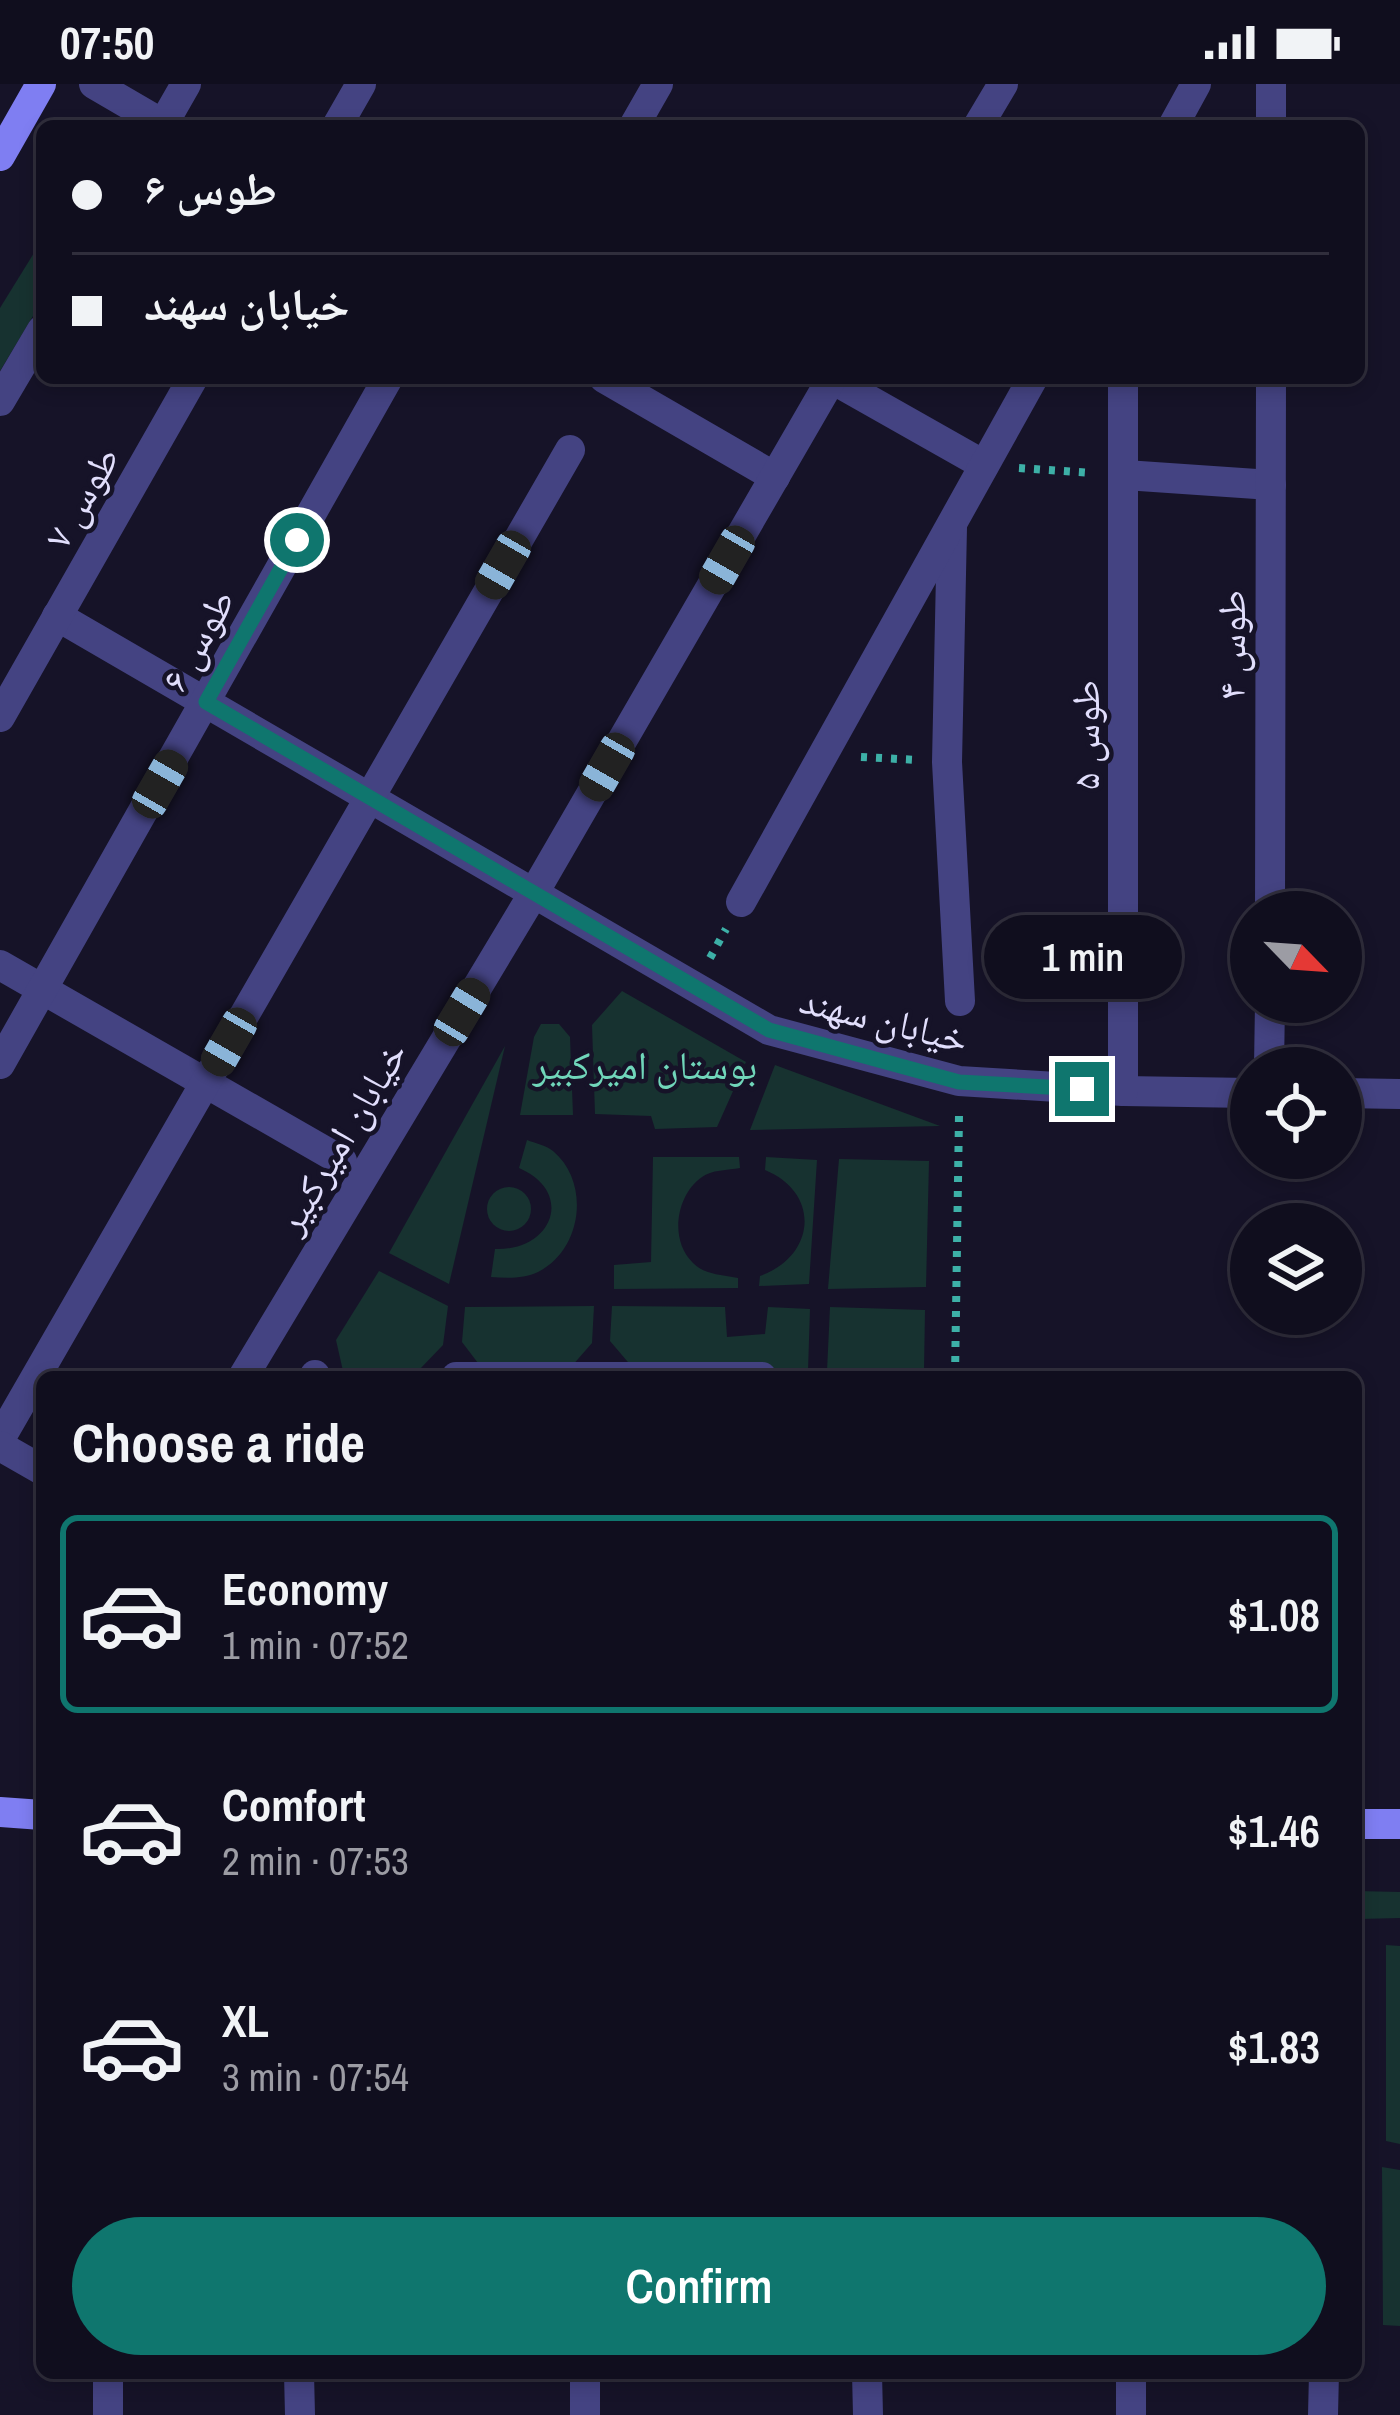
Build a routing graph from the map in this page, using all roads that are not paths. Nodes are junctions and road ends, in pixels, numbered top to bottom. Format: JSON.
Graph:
{"nodes":[{"id":1,"x":41,"y":84,"type":"edge"},
{"id":2,"x":94,"y":84,"type":"edge"},
{"id":3,"x":187,"y":84,"type":"edge"},
{"id":4,"x":361,"y":84,"type":"edge"},
{"id":5,"x":658,"y":84,"type":"edge"},
{"id":6,"x":1003,"y":84,"type":"edge"},
{"id":7,"x":1196,"y":84,"type":"edge"},
{"id":8,"x":1271,"y":84,"type":"edge"},
{"id":9,"x":155,"y":120,"type":"edge"},
{"id":10,"x":166,"y":120,"type":"edge"},
{"id":11,"x":340,"y":120,"type":"edge"},
{"id":12,"x":637,"y":120,"type":"edge"},
{"id":13,"x":982,"y":120,"type":"edge"},
{"id":14,"x":1176,"y":120,"type":"edge"},
{"id":15,"x":1271,"y":120,"type":"edge"},
{"id":16,"x":0,"y":156,"type":"edge"},
{"id":17,"x":36,"y":340,"type":"edge"},
{"id":18,"x":190,"y":384,"type":"edge"},
{"id":19,"x":385,"y":384,"type":"edge"},
{"id":20,"x":614,"y":384,"type":"edge"},
{"id":21,"x":829,"y":384,"type":"edge"},
{"id":22,"x":841,"y":384,"type":"edge"},
{"id":23,"x":1030,"y":384,"type":"edge"},
{"id":24,"x":1123,"y":384,"type":"edge"},
{"id":25,"x":1271,"y":384,"type":"edge"},
{"id":26,"x":0,"y":401,"type":"edge"},
{"id":27,"x":570,"y":450,"type":"dead end"},
{"id":28,"x":984,"y":466,"type":"junction"},
{"id":29,"x":1125,"y":475,"type":"junction"},
{"id":30,"x":775,"y":477,"type":"junction"},
{"id":31,"x":1270,"y":485,"type":"junction"},
{"id":32,"x":952,"y":522,"type":"junction"},
{"id":33,"x":57,"y":616,"type":"junction"},
{"id":34,"x":206,"y":702,"type":"junction"},
{"id":35,"x":0,"y":717,"type":"edge"},
{"id":36,"x":370,"y":796,"type":"junction"},
{"id":37,"x":535,"y":891,"type":"junction"},
{"id":38,"x":1270,"y":891,"type":"edge"},
{"id":39,"x":741,"y":902,"type":"road end"},
{"id":40,"x":0,"y":965,"type":"edge"},
{"id":41,"x":42,"y":989,"type":"junction"},
{"id":42,"x":960,"y":1000,"type":"dead end"},
{"id":43,"x":0,"y":1064,"type":"edge"},
{"id":44,"x":206,"y":1083,"type":"junction"},
{"id":45,"x":1123,"y":1091,"type":"junction"},
{"id":46,"x":1230,"y":1093,"type":"edge"},
{"id":47,"x":1362,"y":1093,"type":"edge"},
{"id":48,"x":1400,"y":1094,"type":"edge"},
{"id":49,"x":342,"y":1161,"type":"dead end"},
{"id":50,"x":41,"y":1371,"type":"edge"},
{"id":51,"x":247,"y":1371,"type":"edge"},
{"id":52,"x":36,"y":1379,"type":"edge"},
{"id":53,"x":0,"y":1442,"type":"edge"},
{"id":54,"x":36,"y":1466,"type":"edge"},
{"id":55,"x":0,"y":1812,"type":"edge"},
{"id":56,"x":36,"y":1815,"type":"edge"},
{"id":57,"x":1362,"y":1824,"type":"edge"},
{"id":58,"x":1400,"y":1824,"type":"edge"},
{"id":59,"x":108,"y":2379,"type":"edge"},
{"id":60,"x":299,"y":2379,"type":"edge"},
{"id":61,"x":586,"y":2379,"type":"edge"},
{"id":62,"x":868,"y":2379,"type":"edge"},
{"id":63,"x":1131,"y":2379,"type":"edge"},
{"id":64,"x":1324,"y":2379,"type":"edge"},
{"id":65,"x":108,"y":2415,"type":"edge"},
{"id":66,"x":300,"y":2415,"type":"edge"},
{"id":67,"x":585,"y":2415,"type":"edge"},
{"id":68,"x":868,"y":2415,"type":"edge"},
{"id":69,"x":1131,"y":2415,"type":"edge"},
{"id":70,"x":1323,"y":2415,"type":"edge"}],
"edges":[{"from":1,"to":16,"type":"street"},
{"from":2,"to":9,"type":"street"},
{"from":3,"to":10,"type":"street"},
{"from":4,"to":11,"type":"street"},
{"from":5,"to":12,"type":"street"},
{"from":6,"to":13,"type":"street"},
{"from":7,"to":14,"type":"street"},
{"from":8,"to":15,"type":"street"},
{"from":17,"to":26,"type":"street"},
{"from":18,"to":33,"type":"street","name":"طوس ۷"},
{"from":19,"to":34,"type":"street","name":"طوس ۶"},
{"from":20,"to":30,"type":"street"},
{"from":21,"to":30,"type":"street","name":"خیابان امیرکبیر"},
{"from":22,"to":28,"type":"street"},
{"from":23,"to":28,"type":"street"},
{"from":24,"to":29,"type":"street","name":"طوس ۵"},
{"from":25,"to":31,"type":"street","name":"طوس ۴"},
{"from":27,"to":36,"type":"street"},
{"from":28,"to":32,"type":"street"},
{"from":29,"to":31,"type":"street"},
{"from":29,"to":45,"type":"street","name":"طوس ۵"},
{"from":30,"to":37,"type":"street","name":"خیابان امیرکبیر"},
{"from":31,"to":38,"type":"street","name":"طوس ۴"},
{"from":32,"to":39,"type":"street"},
{"from":32,"to":42,"type":"street"},
{"from":33,"to":34,"type":"street","name":"خیابان سهند"},
{"from":33,"to":35,"type":"street","name":"طوس ۷"},
{"from":34,"to":36,"type":"street","name":"خیابان سهند"},
{"from":34,"to":41,"type":"street","name":"طوس ۶"},
{"from":36,"to":37,"type":"street","name":"خیابان سهند"},
{"from":36,"to":44,"type":"street"},
{"from":37,"to":45,"type":"street","name":"خیابان سهند"},
{"from":37,"to":51,"type":"street","name":"خیابان امیرکبیر"},
{"from":40,"to":41,"type":"street"},
{"from":41,"to":43,"type":"street","name":"طوس ۶"},
{"from":41,"to":44,"type":"street"},
{"from":44,"to":49,"type":"street"},
{"from":44,"to":50,"type":"street"},
{"from":45,"to":46,"type":"street","name":"خیابان سهند"},
{"from":47,"to":48,"type":"street"},
{"from":52,"to":53,"type":"street"},
{"from":53,"to":54,"type":"street"},
{"from":55,"to":56,"type":"street"},
{"from":57,"to":58,"type":"street"},
{"from":59,"to":65,"type":"street"},
{"from":60,"to":66,"type":"street"},
{"from":61,"to":67,"type":"street"},
{"from":62,"to":68,"type":"street"},
{"from":63,"to":69,"type":"street"},
{"from":64,"to":70,"type":"street"}]}
